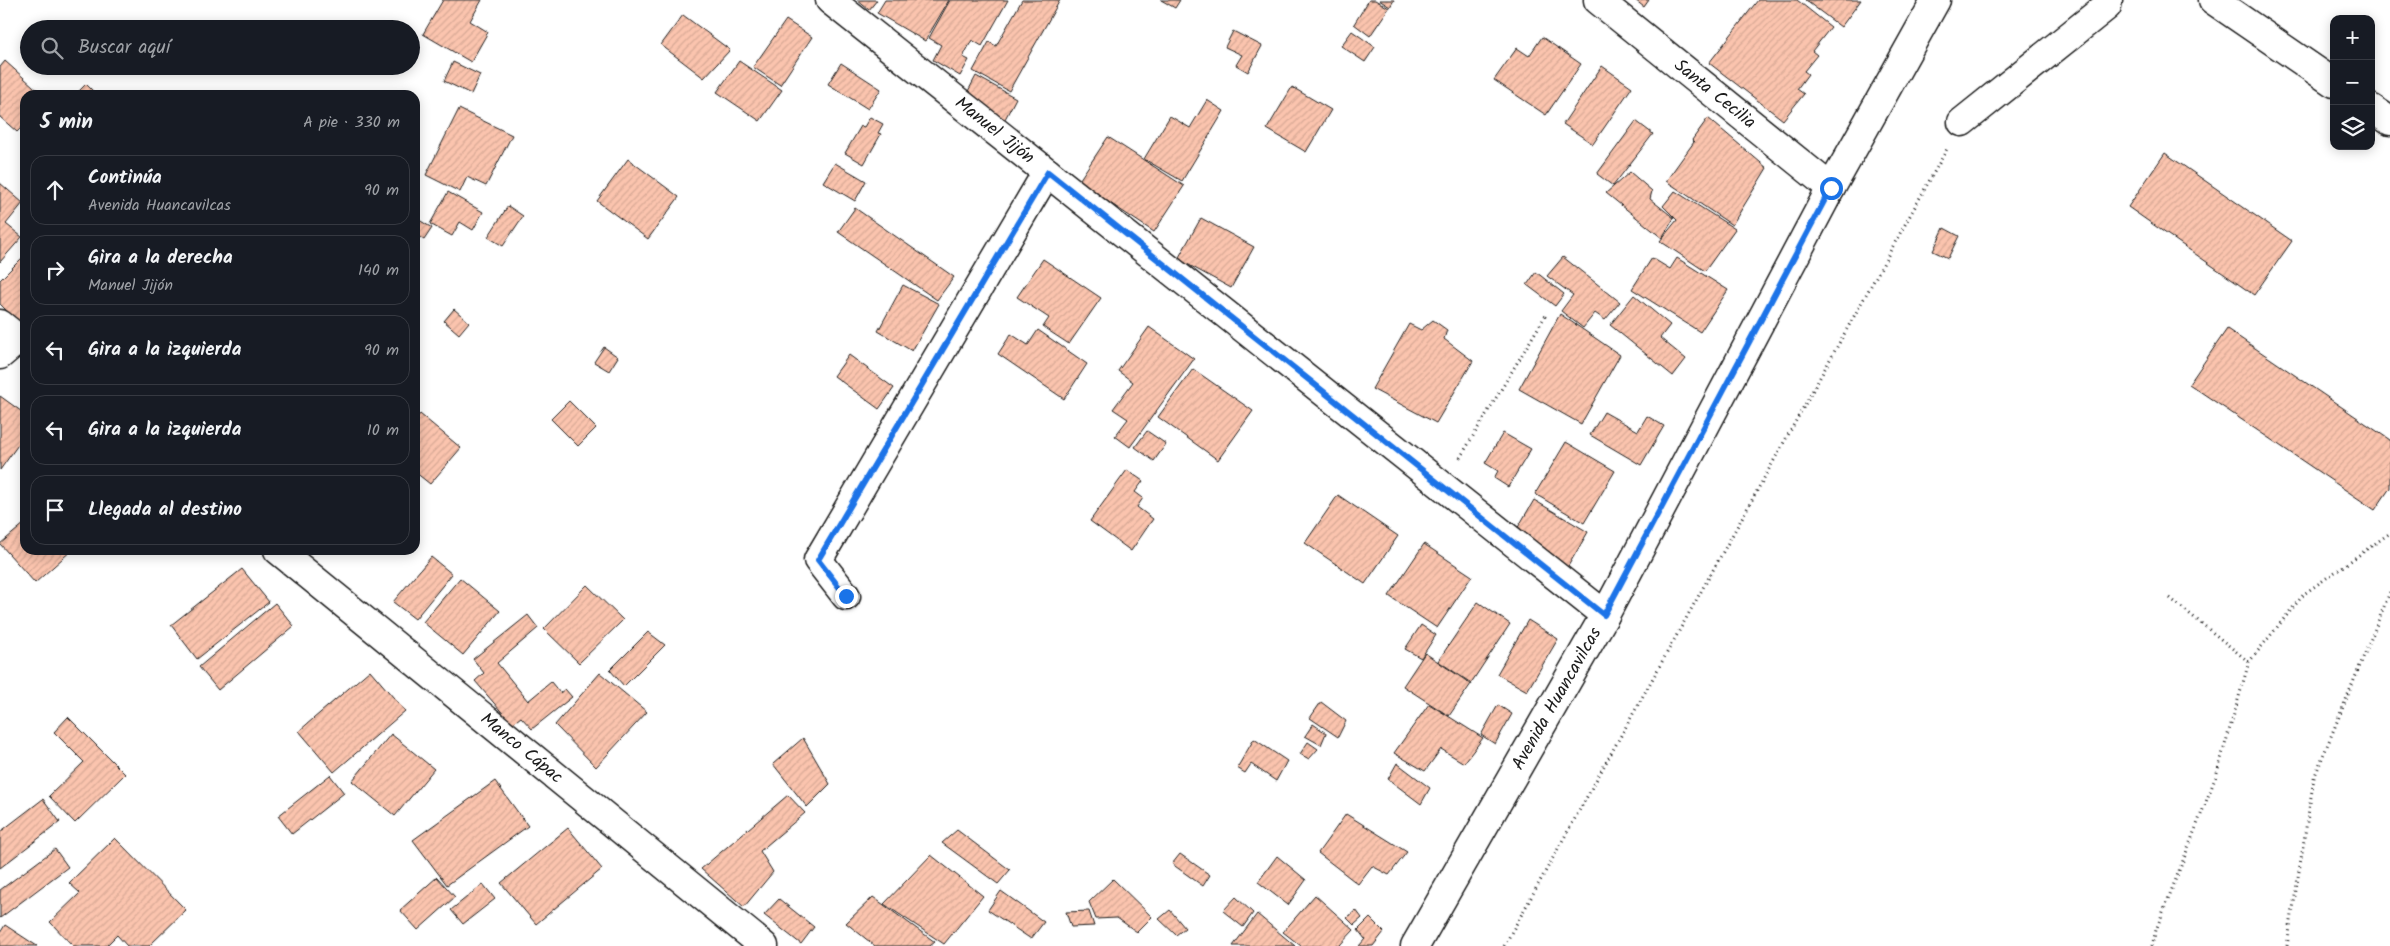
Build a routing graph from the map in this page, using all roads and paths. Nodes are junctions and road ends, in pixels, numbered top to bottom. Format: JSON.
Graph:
{"nodes":[{"id":1,"x":830,"y":0,"type":"edge"},
{"id":2,"x":1598,"y":0,"type":"edge"},
{"id":3,"x":1936,"y":0,"type":"edge"},
{"id":4,"x":2108,"y":0,"type":"edge"},
{"id":5,"x":2213,"y":0,"type":"edge"},
{"id":6,"x":2330,"y":79,"type":"edge"},
{"id":7,"x":2375,"y":111,"type":"edge"},
{"id":8,"x":2390,"y":121,"type":"edge"},
{"id":9,"x":1962,"y":122,"type":"joint"},
{"id":10,"x":1048,"y":172,"type":"junction"},
{"id":11,"x":1831,"y":188,"type":"junction"},
{"id":12,"x":1547,"y":313,"type":"dead end"},
{"id":13,"x":1443,"y":487,"type":"junction"},
{"id":14,"x":2390,"y":533,"type":"edge"},
{"id":15,"x":284,"y":555,"type":"edge"},
{"id":16,"x":2390,"y":592,"type":"edge"},
{"id":17,"x":846,"y":596,"type":"dead end"},
{"id":18,"x":2170,"y":598,"type":"dead end"},
{"id":19,"x":1604,"y":615,"type":"junction"},
{"id":20,"x":2249,"y":662,"type":"junction"},
{"id":21,"x":764,"y":946,"type":"edge"},
{"id":22,"x":1415,"y":946,"type":"edge"},
{"id":23,"x":1504,"y":946,"type":"edge"},
{"id":24,"x":2152,"y":946,"type":"edge"},
{"id":25,"x":2287,"y":946,"type":"edge"}],
"edges":[{"from":1,"to":10,"type":"street","name":"Manuel Jijón"},
{"from":2,"to":11,"type":"street","name":"Santa Cecilia"},
{"from":3,"to":11,"type":"street","name":"Avenida Huancavilcas"},
{"from":4,"to":9,"type":"street"},
{"from":5,"to":6,"type":"street"},
{"from":7,"to":8,"type":"street"},
{"from":9,"to":23,"type":"path"},
{"from":10,"to":13,"type":"street","name":"Manuel Jijón"},
{"from":10,"to":17,"type":"street"},
{"from":11,"to":19,"type":"street","name":"Avenida Huancavilcas"},
{"from":12,"to":13,"type":"path"},
{"from":13,"to":19,"type":"street","name":"Manuel Jijón"},
{"from":14,"to":20,"type":"path"},
{"from":15,"to":21,"type":"street","name":"Manco Cápac"},
{"from":16,"to":25,"type":"path"},
{"from":18,"to":20,"type":"path"},
{"from":19,"to":22,"type":"street","name":"Avenida Huancavilcas"},
{"from":20,"to":24,"type":"path"}]}
